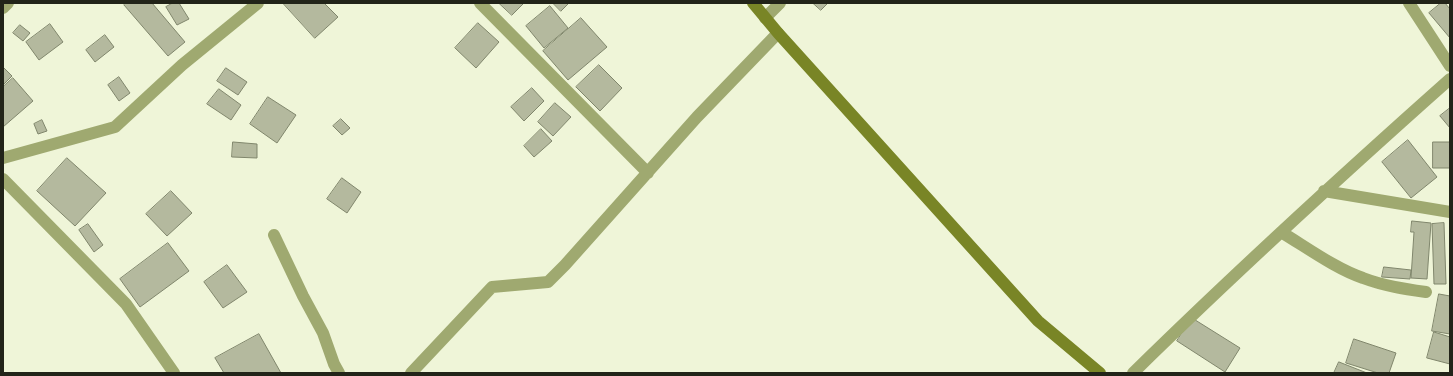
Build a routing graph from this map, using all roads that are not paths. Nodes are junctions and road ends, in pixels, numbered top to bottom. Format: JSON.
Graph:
{"nodes":[{"id":1,"x":8,"y":3,"type":"edge"},
{"id":2,"x":258,"y":3,"type":"edge"},
{"id":3,"x":480,"y":3,"type":"edge"},
{"id":4,"x":753,"y":3,"type":"edge"},
{"id":5,"x":780,"y":3,"type":"edge"},
{"id":6,"x":1409,"y":3,"type":"edge"},
{"id":7,"x":3,"y":8,"type":"edge"},
{"id":8,"x":765,"y":18,"type":"junction"},
{"id":9,"x":778,"y":33,"type":"junction"},
{"id":10,"x":1450,"y":66,"type":"edge"},
{"id":11,"x":1450,"y":78,"type":"edge"},
{"id":12,"x":3,"y":158,"type":"edge"},
{"id":13,"x":648,"y":173,"type":"junction"},
{"id":14,"x":3,"y":179,"type":"edge"},
{"id":15,"x":1324,"y":191,"type":"junction"},
{"id":16,"x":1450,"y":212,"type":"edge"},
{"id":17,"x":1281,"y":232,"type":"junction"},
{"id":18,"x":274,"y":236,"type":"dead end"},
{"id":19,"x":1426,"y":292,"type":"dead end"},
{"id":20,"x":174,"y":373,"type":"edge"},
{"id":21,"x":338,"y":373,"type":"edge"},
{"id":22,"x":411,"y":373,"type":"edge"},
{"id":23,"x":1100,"y":373,"type":"edge"},
{"id":24,"x":1133,"y":373,"type":"edge"}],
"edges":[{"from":1,"to":7,"type":"street"},
{"from":2,"to":12,"type":"street"},
{"from":3,"to":13,"type":"street"},
{"from":4,"to":8,"type":"street"},
{"from":5,"to":8,"type":"street"},
{"from":6,"to":10,"type":"street"},
{"from":8,"to":9,"type":"street"},
{"from":9,"to":13,"type":"street"},
{"from":9,"to":23,"type":"street"},
{"from":11,"to":15,"type":"street"},
{"from":13,"to":22,"type":"street"},
{"from":14,"to":20,"type":"street"},
{"from":15,"to":16,"type":"street"},
{"from":15,"to":17,"type":"street"},
{"from":17,"to":19,"type":"street"},
{"from":17,"to":24,"type":"street"},
{"from":18,"to":21,"type":"street"}]}
